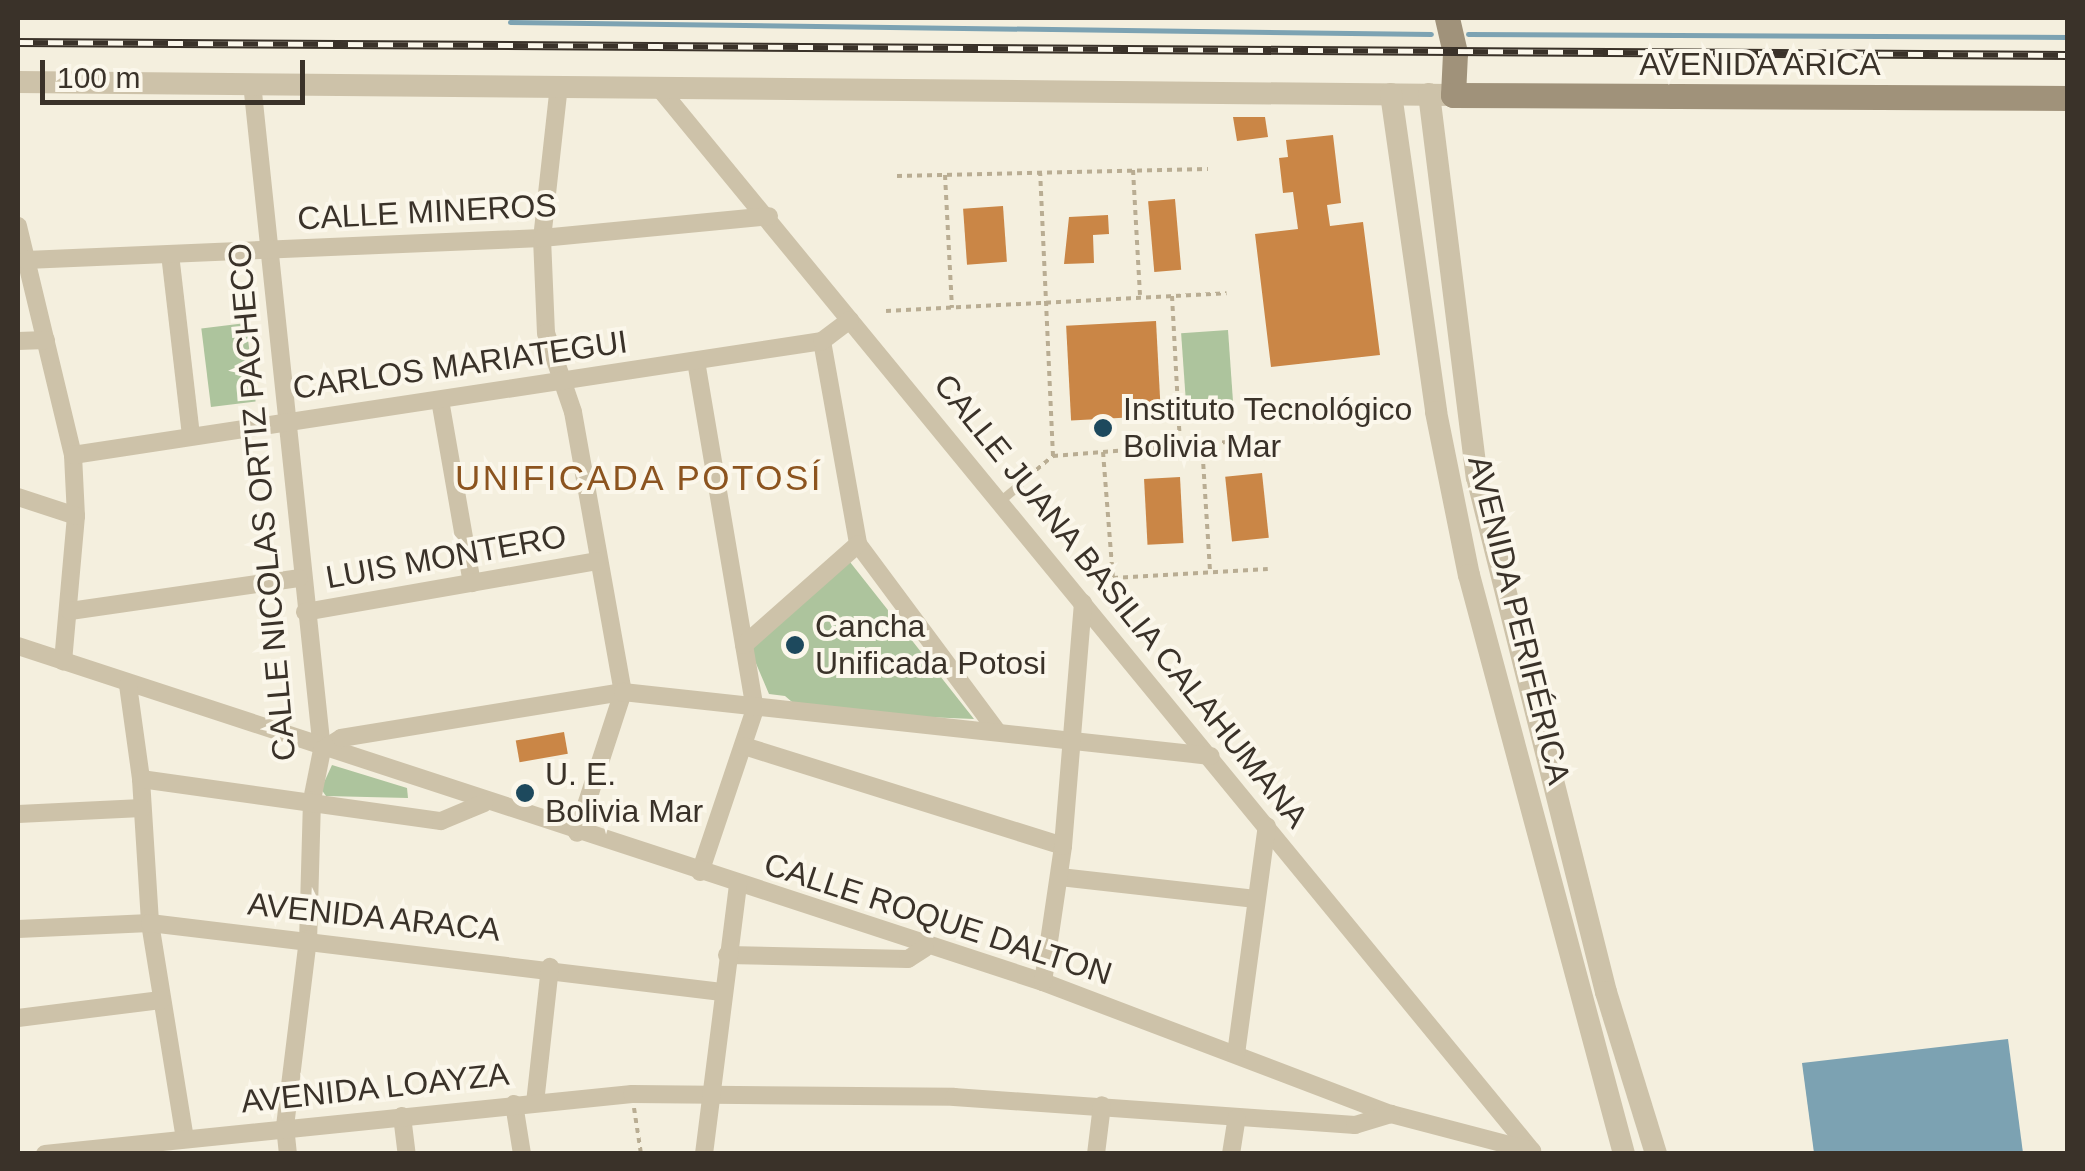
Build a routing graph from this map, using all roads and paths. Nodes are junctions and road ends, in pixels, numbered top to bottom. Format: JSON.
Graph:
{"nodes":[{"id":1,"x":1447,"y":18,"type":"edge"},
{"id":2,"x":18,"y":82,"type":"edge"},
{"id":3,"x":252,"y":83,"type":"junction"},
{"id":4,"x":559,"y":85,"type":"junction"},
{"id":5,"x":660,"y":88,"type":"junction"},
{"id":6,"x":1391,"y":94,"type":"junction"},
{"id":7,"x":1441,"y":94,"type":"junction"},
{"id":8,"x":2068,"y":98,"type":"edge"},
{"id":9,"x":1208,"y":169,"type":"dead end"},
{"id":10,"x":1133,"y":170,"type":"junction"},
{"id":11,"x":1040,"y":173,"type":"junction"},
{"id":12,"x":946,"y":175,"type":"junction"},
{"id":13,"x":897,"y":176,"type":"dead end"},
{"id":14,"x":769,"y":216,"type":"junction"},
{"id":15,"x":18,"y":226,"type":"edge"},
{"id":16,"x":542,"y":238,"type":"junction"},
{"id":17,"x":268,"y":248,"type":"junction"},
{"id":18,"x":170,"y":254,"type":"junction"},
{"id":19,"x":26,"y":260,"type":"junction"},
{"id":20,"x":1227,"y":293,"type":"dead end"},
{"id":21,"x":1172,"y":296,"type":"junction"},
{"id":22,"x":1140,"y":298,"type":"junction"},
{"id":23,"x":1045,"y":303,"type":"junction"},
{"id":24,"x":952,"y":308,"type":"junction"},
{"id":25,"x":886,"y":311,"type":"dead end"},
{"id":26,"x":850,"y":320,"type":"junction"},
{"id":27,"x":46,"y":340,"type":"junction"},
{"id":28,"x":18,"y":341,"type":"edge"},
{"id":29,"x":822,"y":341,"type":"junction"},
{"id":30,"x":696,"y":361,"type":"junction"},
{"id":31,"x":560,"y":380,"type":"junction"},
{"id":32,"x":440,"y":400,"type":"junction"},
{"id":33,"x":284,"y":422,"type":"junction"},
{"id":34,"x":191,"y":436,"type":"junction"},
{"id":35,"x":1252,"y":440,"type":"dead end"},
{"id":36,"x":1202,"y":444,"type":"junction"},
{"id":37,"x":1180,"y":446,"type":"junction"},
{"id":38,"x":1103,"y":452,"type":"junction"},
{"id":39,"x":73,"y":455,"type":"junction"},
{"id":40,"x":1053,"y":456,"type":"junction"},
{"id":41,"x":1018,"y":485,"type":"joint"},
{"id":42,"x":18,"y":497,"type":"edge"},
{"id":43,"x":1000,"y":500,"type":"junction"},
{"id":44,"x":76,"y":516,"type":"junction"},
{"id":45,"x":858,"y":544,"type":"junction"},
{"id":46,"x":597,"y":561,"type":"junction"},
{"id":47,"x":1268,"y":569,"type":"dead end"},
{"id":48,"x":1210,"y":572,"type":"junction"},
{"id":49,"x":300,"y":578,"type":"junction"},
{"id":50,"x":472,"y":583,"type":"junction"},
{"id":51,"x":1083,"y":602,"type":"junction"},
{"id":52,"x":70,"y":611,"type":"junction"},
{"id":53,"x":305,"y":612,"type":"junction"},
{"id":54,"x":744,"y":645,"type":"junction"},
{"id":55,"x":18,"y":646,"type":"edge"},
{"id":56,"x":63,"y":661,"type":"junction"},
{"id":57,"x":128,"y":684,"type":"junction"},
{"id":58,"x":623,"y":692,"type":"junction"},
{"id":59,"x":755,"y":709,"type":"junction"},
{"id":60,"x":996,"y":730,"type":"junction"},
{"id":61,"x":1072,"y":743,"type":"junction"},
{"id":62,"x":744,"y":746,"type":"junction"},
{"id":63,"x":322,"y":750,"type":"junction"},
{"id":64,"x":1211,"y":756,"type":"junction"},
{"id":65,"x":142,"y":779,"type":"junction"},
{"id":66,"x":312,"y":800,"type":"junction"},
{"id":67,"x":484,"y":803,"type":"junction"},
{"id":68,"x":142,"y":808,"type":"junction"},
{"id":69,"x":18,"y":814,"type":"edge"},
{"id":70,"x":1267,"y":826,"type":"junction"},
{"id":71,"x":578,"y":833,"type":"junction"},
{"id":72,"x":1064,"y":846,"type":"junction"},
{"id":73,"x":700,"y":872,"type":"junction"},
{"id":74,"x":1060,"y":877,"type":"junction"},
{"id":75,"x":738,"y":884,"type":"junction"},
{"id":76,"x":1256,"y":899,"type":"junction"},
{"id":77,"x":150,"y":923,"type":"junction"},
{"id":78,"x":18,"y":929,"type":"edge"},
{"id":79,"x":308,"y":939,"type":"junction"},
{"id":80,"x":925,"y":948,"type":"junction"},
{"id":81,"x":727,"y":955,"type":"junction"},
{"id":82,"x":550,"y":966,"type":"junction"},
{"id":83,"x":1043,"y":982,"type":"junction"},
{"id":84,"x":722,"y":992,"type":"junction"},
{"id":85,"x":161,"y":1000,"type":"junction"},
{"id":86,"x":18,"y":1018,"type":"edge"},
{"id":87,"x":1236,"y":1054,"type":"junction"},
{"id":88,"x":711,"y":1092,"type":"junction"},
{"id":89,"x":632,"y":1094,"type":"junction"},
{"id":90,"x":534,"y":1103,"type":"junction"},
{"id":91,"x":514,"y":1104,"type":"junction"},
{"id":92,"x":1102,"y":1105,"type":"junction"},
{"id":93,"x":1391,"y":1114,"type":"junction"},
{"id":94,"x":402,"y":1116,"type":"junction"},
{"id":95,"x":1237,"y":1118,"type":"junction"},
{"id":96,"x":285,"y":1126,"type":"junction"},
{"id":97,"x":185,"y":1138,"type":"junction"},
{"id":98,"x":165,"y":1147,"type":"edge"},
{"id":99,"x":1533,"y":1152,"type":"edge"},
{"id":100,"x":46,"y":1154,"type":"edge"},
{"id":101,"x":288,"y":1154,"type":"edge"},
{"id":102,"x":407,"y":1154,"type":"edge"},
{"id":103,"x":522,"y":1154,"type":"edge"},
{"id":104,"x":640,"y":1154,"type":"edge"},
{"id":105,"x":704,"y":1154,"type":"edge"},
{"id":106,"x":1096,"y":1154,"type":"edge"},
{"id":107,"x":1232,"y":1154,"type":"edge"},
{"id":108,"x":1624,"y":1154,"type":"edge"},
{"id":109,"x":1656,"y":1154,"type":"edge"}],
"edges":[{"from":1,"to":7,"type":"main road","name":"AVENIDA PERIFÉRICA"},
{"from":2,"to":3,"type":"street"},
{"from":3,"to":4,"type":"street"},
{"from":3,"to":17,"type":"street","name":"CALLE NICOLAS ORTIZ PACHECO"},
{"from":4,"to":5,"type":"street"},
{"from":4,"to":16,"type":"street"},
{"from":5,"to":6,"type":"street"},
{"from":5,"to":14,"type":"street","name":"CALLE JUANA BASILIA CALAHUMANA"},
{"from":6,"to":7,"type":"street"},
{"from":6,"to":108,"type":"street","name":"AVENIDA PERIFÉRICA"},
{"from":7,"to":8,"type":"main road","name":"AVENIDA ARICA"},
{"from":7,"to":109,"type":"street","name":"AVENIDA PERIFÉRICA"},
{"from":9,"to":10,"type":"path"},
{"from":10,"to":11,"type":"path"},
{"from":10,"to":22,"type":"path"},
{"from":11,"to":12,"type":"path"},
{"from":11,"to":23,"type":"path"},
{"from":12,"to":13,"type":"path"},
{"from":12,"to":24,"type":"path"},
{"from":14,"to":16,"type":"street","name":"CALLE MINEROS"},
{"from":14,"to":26,"type":"street","name":"CALLE JUANA BASILIA CALAHUMANA"},
{"from":15,"to":19,"type":"street"},
{"from":16,"to":17,"type":"street","name":"CALLE MINEROS"},
{"from":16,"to":31,"type":"street"},
{"from":17,"to":18,"type":"street","name":"CALLE MINEROS"},
{"from":17,"to":33,"type":"street","name":"CALLE NICOLAS ORTIZ PACHECO"},
{"from":18,"to":19,"type":"street","name":"CALLE MINEROS"},
{"from":18,"to":34,"type":"street"},
{"from":19,"to":27,"type":"street"},
{"from":20,"to":21,"type":"path"},
{"from":21,"to":22,"type":"path"},
{"from":21,"to":37,"type":"path"},
{"from":22,"to":23,"type":"path"},
{"from":23,"to":24,"type":"path"},
{"from":23,"to":40,"type":"path"},
{"from":24,"to":25,"type":"path"},
{"from":26,"to":29,"type":"street","name":"CARLOS MARIATEGUI"},
{"from":26,"to":43,"type":"street","name":"CALLE JUANA BASILIA CALAHUMANA"},
{"from":27,"to":28,"type":"street"},
{"from":27,"to":39,"type":"street"},
{"from":29,"to":30,"type":"street","name":"CARLOS MARIATEGUI"},
{"from":29,"to":45,"type":"street"},
{"from":30,"to":31,"type":"street","name":"CARLOS MARIATEGUI"},
{"from":30,"to":54,"type":"street"},
{"from":31,"to":32,"type":"street","name":"CARLOS MARIATEGUI"},
{"from":31,"to":46,"type":"street"},
{"from":32,"to":33,"type":"street","name":"CARLOS MARIATEGUI"},
{"from":32,"to":50,"type":"street"},
{"from":33,"to":34,"type":"street","name":"CARLOS MARIATEGUI"},
{"from":33,"to":49,"type":"street","name":"CALLE NICOLAS ORTIZ PACHECO"},
{"from":34,"to":39,"type":"street","name":"CARLOS MARIATEGUI"},
{"from":35,"to":36,"type":"path"},
{"from":36,"to":37,"type":"path"},
{"from":36,"to":48,"type":"path"},
{"from":37,"to":38,"type":"path"},
{"from":38,"to":40,"type":"path"},
{"from":38,"to":48,"type":"path"},
{"from":39,"to":44,"type":"street"},
{"from":40,"to":41,"type":"path"},
{"from":41,"to":43,"type":"lane"},
{"from":42,"to":44,"type":"street"},
{"from":43,"to":51,"type":"street","name":"CALLE JUANA BASILIA CALAHUMANA"},
{"from":44,"to":52,"type":"street"},
{"from":45,"to":54,"type":"street"},
{"from":45,"to":60,"type":"street"},
{"from":46,"to":50,"type":"street","name":"LUIS MONTERO"},
{"from":46,"to":58,"type":"street"},
{"from":47,"to":48,"type":"path"},
{"from":49,"to":52,"type":"street"},
{"from":49,"to":53,"type":"street","name":"CALLE NICOLAS ORTIZ PACHECO"},
{"from":50,"to":53,"type":"street","name":"LUIS MONTERO"},
{"from":51,"to":61,"type":"street"},
{"from":51,"to":64,"type":"street","name":"CALLE JUANA BASILIA CALAHUMANA"},
{"from":52,"to":56,"type":"street"},
{"from":53,"to":63,"type":"street","name":"CALLE NICOLAS ORTIZ PACHECO"},
{"from":54,"to":59,"type":"street"},
{"from":55,"to":56,"type":"street","name":"CALLE ROQUE DALTON"},
{"from":56,"to":57,"type":"street","name":"CALLE ROQUE DALTON"},
{"from":57,"to":63,"type":"street","name":"CALLE ROQUE DALTON"},
{"from":57,"to":65,"type":"street"},
{"from":58,"to":59,"type":"street"},
{"from":58,"to":63,"type":"street"},
{"from":58,"to":71,"type":"street"},
{"from":59,"to":60,"type":"street"},
{"from":59,"to":62,"type":"street"},
{"from":60,"to":61,"type":"street"},
{"from":61,"to":64,"type":"street"},
{"from":61,"to":72,"type":"street"},
{"from":62,"to":72,"type":"street"},
{"from":62,"to":73,"type":"street"},
{"from":63,"to":66,"type":"street","name":"CALLE NICOLAS ORTIZ PACHECO"},
{"from":63,"to":67,"type":"street","name":"CALLE ROQUE DALTON"},
{"from":64,"to":70,"type":"street","name":"CALLE JUANA BASILIA CALAHUMANA"},
{"from":65,"to":66,"type":"street"},
{"from":65,"to":68,"type":"street"},
{"from":66,"to":67,"type":"street"},
{"from":66,"to":79,"type":"street","name":"CALLE NICOLAS ORTIZ PACHECO"},
{"from":67,"to":71,"type":"street","name":"CALLE ROQUE DALTON"},
{"from":68,"to":69,"type":"street"},
{"from":68,"to":77,"type":"street"},
{"from":70,"to":76,"type":"street"},
{"from":70,"to":99,"type":"street","name":"CALLE JUANA BASILIA CALAHUMANA"},
{"from":71,"to":73,"type":"street","name":"CALLE ROQUE DALTON"},
{"from":72,"to":74,"type":"street"},
{"from":73,"to":75,"type":"street","name":"CALLE ROQUE DALTON"},
{"from":74,"to":76,"type":"street"},
{"from":74,"to":83,"type":"street"},
{"from":75,"to":80,"type":"street","name":"CALLE ROQUE DALTON"},
{"from":75,"to":81,"type":"street"},
{"from":76,"to":87,"type":"street"},
{"from":77,"to":78,"type":"street","name":"AVENIDA ARACA"},
{"from":77,"to":79,"type":"street","name":"AVENIDA ARACA"},
{"from":77,"to":85,"type":"street"},
{"from":79,"to":82,"type":"street","name":"AVENIDA ARACA"},
{"from":79,"to":96,"type":"street","name":"CALLE NICOLAS ORTIZ PACHECO"},
{"from":80,"to":81,"type":"street"},
{"from":80,"to":83,"type":"street","name":"CALLE ROQUE DALTON"},
{"from":81,"to":84,"type":"street"},
{"from":82,"to":84,"type":"street","name":"AVENIDA ARACA"},
{"from":82,"to":90,"type":"street"},
{"from":83,"to":87,"type":"street","name":"CALLE ROQUE DALTON"},
{"from":84,"to":88,"type":"street"},
{"from":85,"to":86,"type":"street"},
{"from":85,"to":97,"type":"street"},
{"from":87,"to":93,"type":"street","name":"CALLE ROQUE DALTON"},
{"from":88,"to":89,"type":"street","name":"AVENIDA LOAYZA"},
{"from":88,"to":92,"type":"street","name":"AVENIDA LOAYZA"},
{"from":88,"to":105,"type":"street"},
{"from":89,"to":90,"type":"street","name":"AVENIDA LOAYZA"},
{"from":89,"to":104,"type":"path"},
{"from":90,"to":91,"type":"street","name":"AVENIDA LOAYZA"},
{"from":91,"to":94,"type":"street","name":"AVENIDA LOAYZA"},
{"from":91,"to":103,"type":"street"},
{"from":92,"to":95,"type":"street","name":"AVENIDA LOAYZA"},
{"from":92,"to":106,"type":"street"},
{"from":93,"to":95,"type":"street","name":"AVENIDA LOAYZA"},
{"from":93,"to":99,"type":"street","name":"CALLE ROQUE DALTON"},
{"from":94,"to":96,"type":"street","name":"AVENIDA LOAYZA"},
{"from":94,"to":102,"type":"street"},
{"from":95,"to":107,"type":"street"},
{"from":96,"to":97,"type":"street","name":"AVENIDA LOAYZA"},
{"from":96,"to":101,"type":"street","name":"CALLE NICOLAS ORTIZ PACHECO"},
{"from":97,"to":98,"type":"street","name":"AVENIDA LOAYZA"},
{"from":98,"to":100,"type":"street","name":"AVENIDA LOAYZA"}]}
